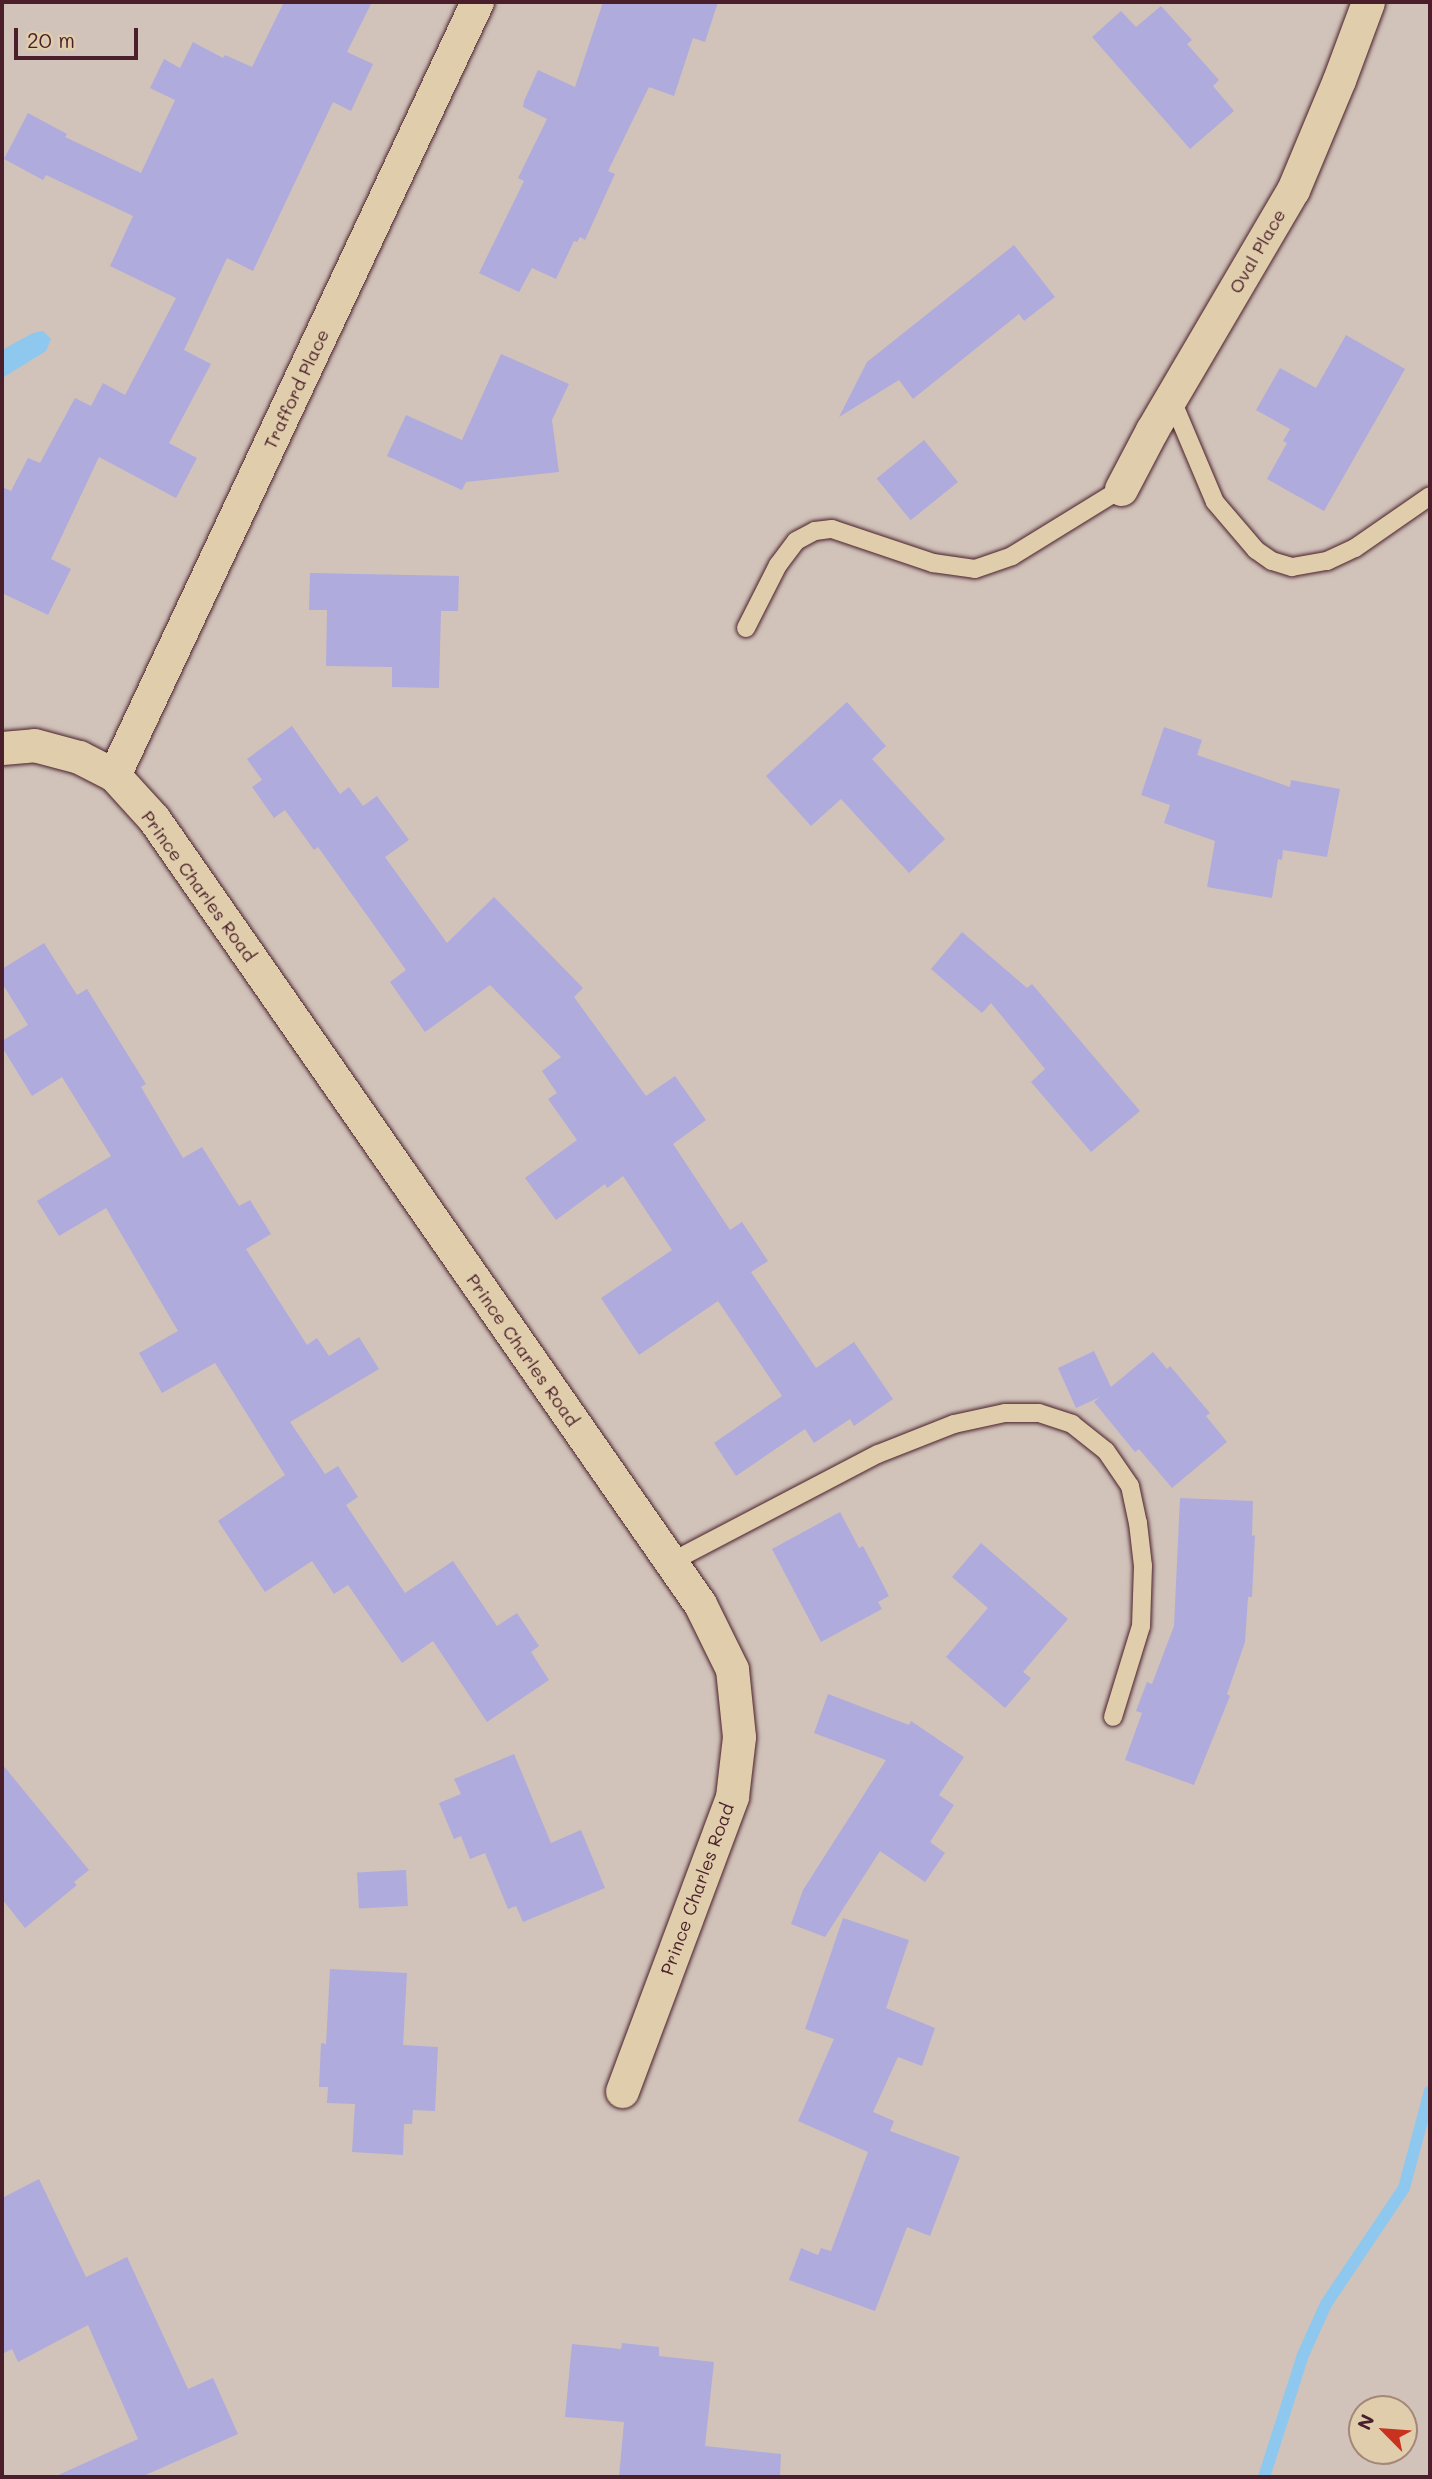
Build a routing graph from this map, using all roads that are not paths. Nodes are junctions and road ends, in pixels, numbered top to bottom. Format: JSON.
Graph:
{"nodes":[{"id":1,"x":477,"y":2,"type":"edge"},
{"id":2,"x":1368,"y":2,"type":"edge"},
{"id":3,"x":1171,"y":398,"type":"junction"},
{"id":4,"x":1121,"y":489,"type":"joint"},
{"id":5,"x":1430,"y":496,"type":"edge"},
{"id":6,"x":746,"y":628,"type":"dead end"},
{"id":7,"x":2,"y":748,"type":"edge"},
{"id":8,"x":114,"y":775,"type":"junction"},
{"id":9,"x":671,"y":1562,"type":"junction"},
{"id":10,"x":1113,"y":1717,"type":"dead end"},
{"id":11,"x":622,"y":2091,"type":"dead end"}],
"edges":[{"from":1,"to":8,"type":"street","name":"Trafford Place"},
{"from":2,"to":3,"type":"street","name":"Oval Place"},
{"from":3,"to":4,"type":"street","name":"Oval Place"},
{"from":3,"to":5,"type":"lane"},
{"from":4,"to":6,"type":"lane"},
{"from":7,"to":8,"type":"street","name":"Prince Charles Road"},
{"from":8,"to":9,"type":"street","name":"Prince Charles Road"},
{"from":9,"to":10,"type":"lane"},
{"from":9,"to":11,"type":"street","name":"Prince Charles Road"}]}
